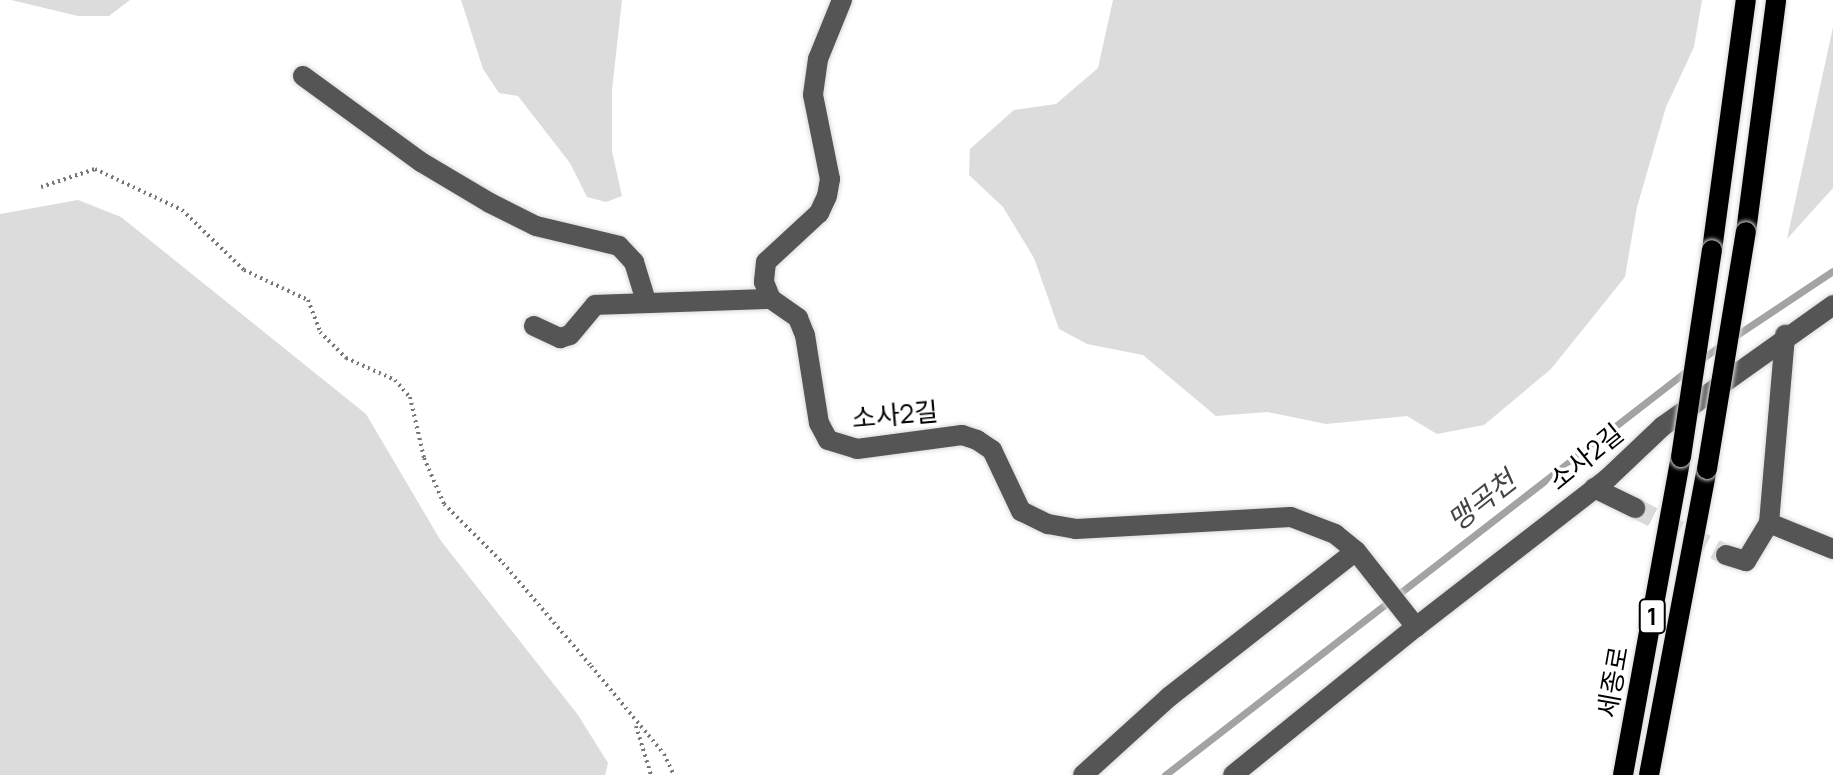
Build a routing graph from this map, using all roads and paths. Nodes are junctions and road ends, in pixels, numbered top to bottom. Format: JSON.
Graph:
{"nodes":[{"id":1,"x":842,"y":0,"type":"edge"},
{"id":2,"x":1746,"y":0,"type":"edge"},
{"id":3,"x":1776,"y":0,"type":"edge"},
{"id":4,"x":303,"y":76,"type":"dead end"},
{"id":5,"x":41,"y":187,"type":"dead end"},
{"id":6,"x":771,"y":299,"type":"junction"},
{"id":7,"x":646,"y":301,"type":"junction"},
{"id":8,"x":1833,"y":305,"type":"edge"},
{"id":9,"x":534,"y":326,"type":"dead end"},
{"id":10,"x":1785,"y":335,"type":"junction"},
{"id":11,"x":1594,"y":488,"type":"junction"},
{"id":12,"x":1635,"y":508,"type":"tunnel mouth"},
{"id":13,"x":1769,"y":523,"type":"junction"},
{"id":14,"x":1833,"y":549,"type":"edge"},
{"id":15,"x":1358,"y":554,"type":"junction"},
{"id":16,"x":1726,"y":555,"type":"dead end"},
{"id":17,"x":1412,"y":622,"type":"junction"},
{"id":18,"x":635,"y":724,"type":"junction"},
{"id":19,"x":651,"y":775,"type":"edge"},
{"id":20,"x":674,"y":775,"type":"edge"},
{"id":21,"x":1083,"y":775,"type":"edge"},
{"id":22,"x":1233,"y":775,"type":"edge"},
{"id":23,"x":1623,"y":775,"type":"edge"},
{"id":24,"x":1649,"y":775,"type":"edge"}],
"edges":[{"from":1,"to":6,"type":"street"},
{"from":2,"to":23,"type":"main road","name":"세종로","number":"1","bridge":true},
{"from":3,"to":24,"type":"main road","name":"세종로","number":"1","bridge":true},
{"from":4,"to":7,"type":"street"},
{"from":5,"to":18,"type":"path"},
{"from":6,"to":7,"type":"street"},
{"from":6,"to":15,"type":"street","name":"소사2길"},
{"from":7,"to":9,"type":"street"},
{"from":8,"to":10,"type":"street","name":"소사2길"},
{"from":10,"to":11,"type":"street","name":"소사2길"},
{"from":10,"to":13,"type":"street"},
{"from":11,"to":12,"type":"street"},
{"from":11,"to":17,"type":"street","name":"소사2길"},
{"from":13,"to":14,"type":"street"},
{"from":13,"to":16,"type":"street"},
{"from":15,"to":17,"type":"street","name":"소사2길"},
{"from":15,"to":21,"type":"street"},
{"from":17,"to":22,"type":"street"},
{"from":18,"to":19,"type":"path"},
{"from":18,"to":20,"type":"path"}]}
